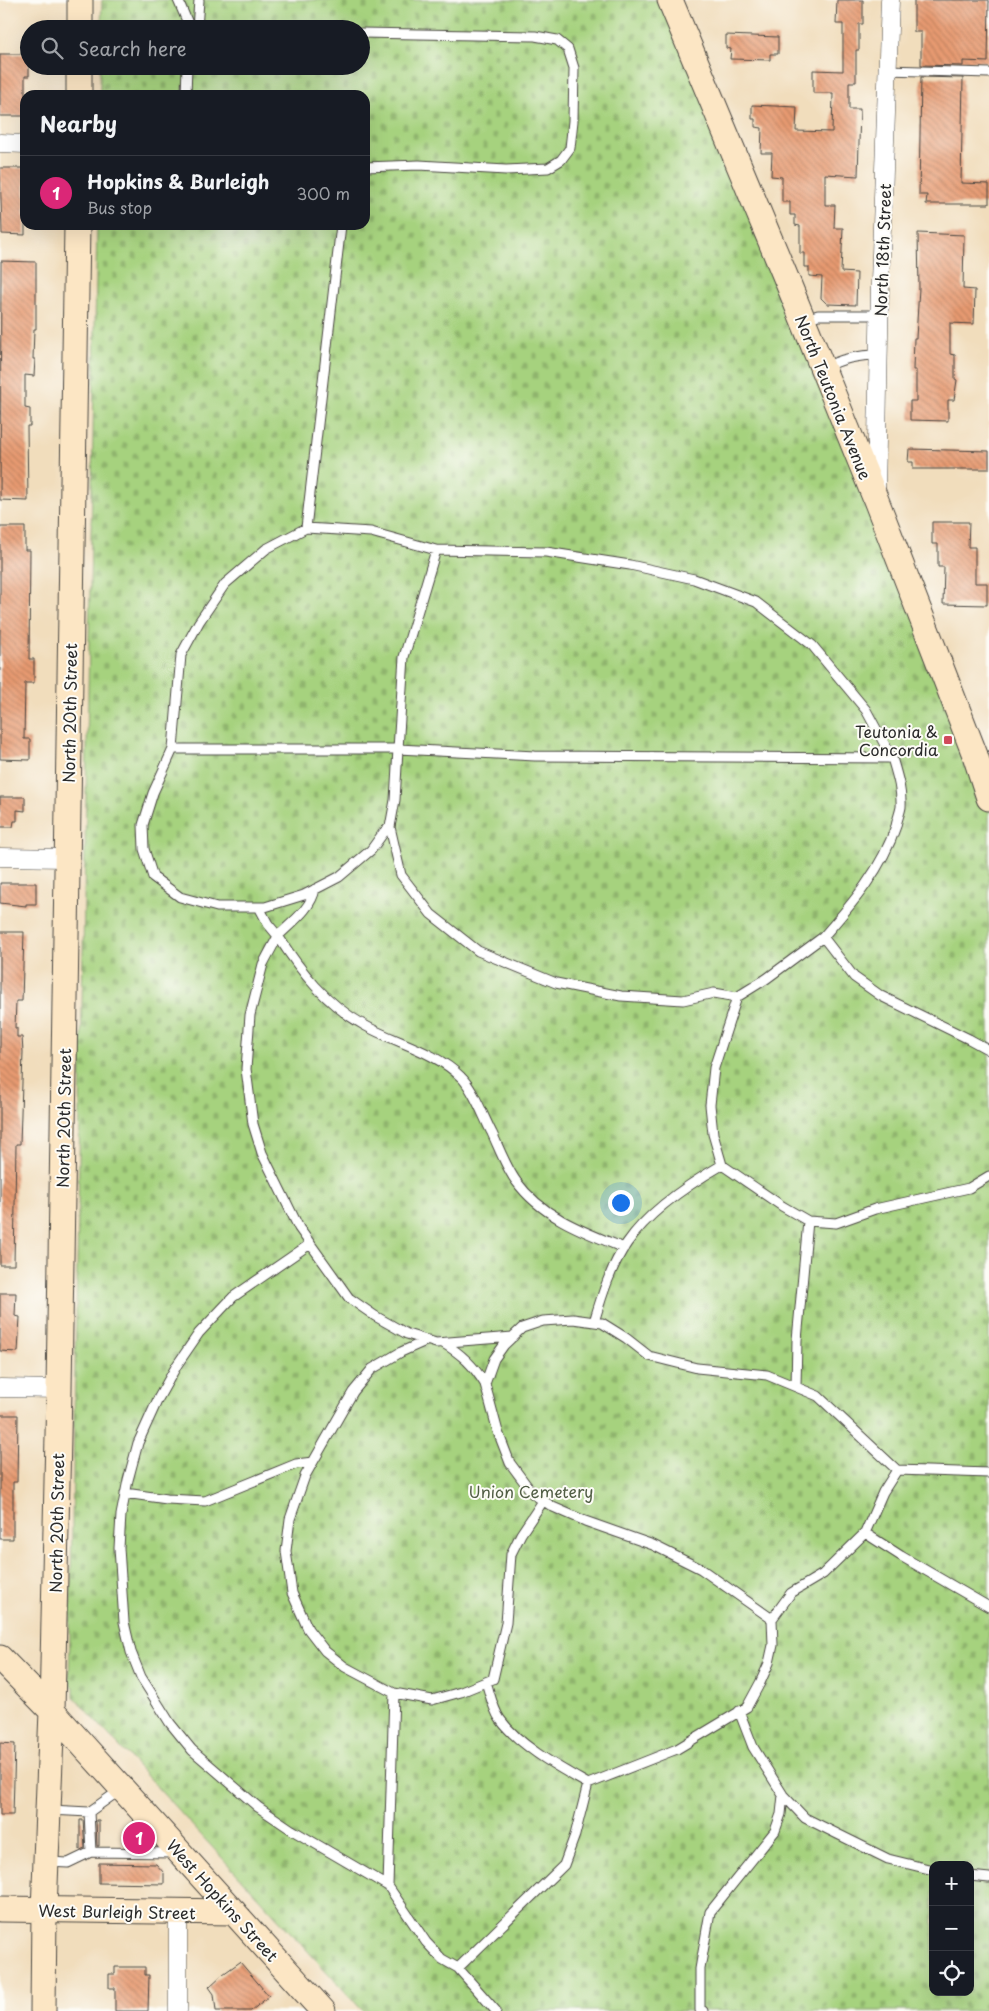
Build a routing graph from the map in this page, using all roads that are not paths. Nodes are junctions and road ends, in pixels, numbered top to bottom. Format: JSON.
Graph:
{"nodes":[{"id":1,"x":80,"y":0,"type":"edge"},
{"id":2,"x":178,"y":0,"type":"edge"},
{"id":3,"x":199,"y":0,"type":"edge"},
{"id":4,"x":670,"y":0,"type":"edge"},
{"id":5,"x":890,"y":0,"type":"edge"},
{"id":6,"x":80,"y":20,"type":"edge"},
{"id":7,"x":186,"y":20,"type":"edge"},
{"id":8,"x":198,"y":20,"type":"edge"},
{"id":9,"x":370,"y":33,"type":"edge"},
{"id":10,"x":887,"y":70,"type":"junction"},
{"id":11,"x":989,"y":73,"type":"edge"},
{"id":12,"x":79,"y":75,"type":"edge"},
{"id":13,"x":187,"y":75,"type":"edge"},
{"id":14,"x":79,"y":90,"type":"edge"},
{"id":15,"x":186,"y":90,"type":"edge"},
{"id":16,"x":0,"y":144,"type":"edge"},
{"id":17,"x":20,"y":144,"type":"edge"},
{"id":18,"x":370,"y":167,"type":"edge"},
{"id":19,"x":76,"y":230,"type":"edge"},
{"id":20,"x":340,"y":230,"type":"edge"},
{"id":21,"x":880,"y":315,"type":"junction"},
{"id":22,"x":803,"y":321,"type":"junction"},
{"id":23,"x":879,"y":362,"type":"junction"},
{"id":24,"x":822,"y":369,"type":"junction"},
{"id":25,"x":876,"y":500,"type":"junction"},
{"id":26,"x":306,"y":528,"type":"junction"},
{"id":27,"x":436,"y":550,"type":"junction"},
{"id":28,"x":173,"y":749,"type":"junction"},
{"id":29,"x":398,"y":749,"type":"junction"},
{"id":30,"x":982,"y":755,"type":"edge"},
{"id":31,"x":892,"y":758,"type":"junction"},
{"id":32,"x":989,"y":798,"type":"edge"},
{"id":33,"x":390,"y":827,"type":"junction"},
{"id":34,"x":0,"y":857,"type":"edge"},
{"id":35,"x":66,"y":858,"type":"junction"},
{"id":36,"x":315,"y":889,"type":"junction"},
{"id":37,"x":259,"y":907,"type":"junction"},
{"id":38,"x":278,"y":936,"type":"junction"},
{"id":39,"x":823,"y":937,"type":"junction"},
{"id":40,"x":737,"y":997,"type":"junction"},
{"id":41,"x":989,"y":1050,"type":"edge"},
{"id":42,"x":722,"y":1165,"type":"junction"},
{"id":43,"x":989,"y":1176,"type":"edge"},
{"id":44,"x":808,"y":1221,"type":"junction"},
{"id":45,"x":310,"y":1244,"type":"junction"},
{"id":46,"x":624,"y":1248,"type":"junction"},
{"id":47,"x":594,"y":1322,"type":"junction"},
{"id":48,"x":513,"y":1337,"type":"junction"},
{"id":49,"x":428,"y":1340,"type":"junction"},
{"id":50,"x":443,"y":1343,"type":"junction"},
{"id":51,"x":485,"y":1384,"type":"junction"},
{"id":52,"x":796,"y":1387,"type":"junction"},
{"id":53,"x":0,"y":1388,"type":"edge"},
{"id":54,"x":58,"y":1389,"type":"junction"},
{"id":55,"x":313,"y":1462,"type":"junction"},
{"id":56,"x":897,"y":1470,"type":"junction"},
{"id":57,"x":989,"y":1473,"type":"edge"},
{"id":58,"x":125,"y":1493,"type":"junction"},
{"id":59,"x":544,"y":1500,"type":"junction"},
{"id":60,"x":865,"y":1533,"type":"junction"},
{"id":61,"x":989,"y":1607,"type":"edge"},
{"id":62,"x":772,"y":1619,"type":"junction"},
{"id":63,"x":0,"y":1658,"type":"edge"},
{"id":64,"x":486,"y":1682,"type":"junction"},
{"id":65,"x":394,"y":1693,"type":"junction"},
{"id":66,"x":52,"y":1711,"type":"junction"},
{"id":67,"x":739,"y":1711,"type":"junction"},
{"id":68,"x":588,"y":1784,"type":"junction"},
{"id":69,"x":122,"y":1788,"type":"junction"},
{"id":70,"x":783,"y":1795,"type":"junction"},
{"id":71,"x":48,"y":1810,"type":"junction"},
{"id":72,"x":89,"y":1812,"type":"junction"},
{"id":73,"x":91,"y":1852,"type":"junction"},
{"id":74,"x":180,"y":1853,"type":"junction"},
{"id":75,"x":46,"y":1862,"type":"junction"},
{"id":76,"x":929,"y":1869,"type":"edge"},
{"id":77,"x":974,"y":1876,"type":"edge"},
{"id":78,"x":989,"y":1878,"type":"edge"},
{"id":79,"x":388,"y":1886,"type":"junction"},
{"id":80,"x":0,"y":1909,"type":"edge"},
{"id":81,"x":44,"y":1910,"type":"junction"},
{"id":82,"x":234,"y":1912,"type":"junction"},
{"id":83,"x":178,"y":1913,"type":"junction"},
{"id":84,"x":458,"y":1968,"type":"junction"},
{"id":85,"x":43,"y":2011,"type":"edge"},
{"id":86,"x":178,"y":2011,"type":"edge"},
{"id":87,"x":323,"y":2011,"type":"edge"},
{"id":88,"x":496,"y":2011,"type":"edge"},
{"id":89,"x":701,"y":2011,"type":"edge"}],
"edges":[{"from":1,"to":6,"type":"main road"},
{"from":2,"to":7,"type":"lane"},
{"from":3,"to":8,"type":"lane"},
{"from":4,"to":22,"type":"main road","name":"North Teutonia Avenue"},
{"from":5,"to":10,"type":"street","name":"North 18th Street"},
{"from":9,"to":18,"type":"lane"},
{"from":10,"to":11,"type":"lane"},
{"from":10,"to":21,"type":"street","name":"North 18th Street"},
{"from":12,"to":14,"type":"main road"},
{"from":13,"to":15,"type":"lane"},
{"from":16,"to":17,"type":"street"},
{"from":19,"to":35,"type":"main road","name":"North 20th Street"},
{"from":20,"to":26,"type":"lane"},
{"from":21,"to":22,"type":"lane"},
{"from":21,"to":23,"type":"street","name":"North 18th Street"},
{"from":22,"to":24,"type":"main road","name":"North Teutonia Avenue"},
{"from":23,"to":24,"type":"lane"},
{"from":23,"to":25,"type":"street","name":"North 18th Street"},
{"from":24,"to":25,"type":"main road","name":"North Teutonia Avenue"},
{"from":25,"to":30,"type":"main road","name":"North Teutonia Avenue"},
{"from":26,"to":27,"type":"lane"},
{"from":26,"to":28,"type":"lane"},
{"from":27,"to":29,"type":"lane"},
{"from":27,"to":31,"type":"lane"},
{"from":28,"to":29,"type":"lane"},
{"from":28,"to":37,"type":"lane"},
{"from":29,"to":31,"type":"lane"},
{"from":29,"to":33,"type":"lane"},
{"from":30,"to":32,"type":"main road","name":"North Teutonia Avenue"},
{"from":31,"to":39,"type":"lane"},
{"from":33,"to":36,"type":"lane"},
{"from":33,"to":40,"type":"lane"},
{"from":34,"to":35,"type":"street"},
{"from":35,"to":54,"type":"main road","name":"North 20th Street"},
{"from":36,"to":37,"type":"lane"},
{"from":36,"to":38,"type":"lane"},
{"from":37,"to":38,"type":"lane"},
{"from":38,"to":45,"type":"lane"},
{"from":38,"to":46,"type":"lane"},
{"from":39,"to":40,"type":"lane"},
{"from":39,"to":41,"type":"lane"},
{"from":40,"to":42,"type":"lane"},
{"from":42,"to":44,"type":"lane"},
{"from":42,"to":46,"type":"lane"},
{"from":43,"to":44,"type":"lane"},
{"from":44,"to":52,"type":"lane"},
{"from":45,"to":49,"type":"lane"},
{"from":45,"to":58,"type":"lane"},
{"from":46,"to":47,"type":"lane"},
{"from":47,"to":48,"type":"lane"},
{"from":47,"to":52,"type":"lane"},
{"from":48,"to":50,"type":"lane"},
{"from":48,"to":51,"type":"lane"},
{"from":49,"to":50,"type":"lane"},
{"from":49,"to":55,"type":"lane"},
{"from":50,"to":51,"type":"lane"},
{"from":51,"to":59,"type":"lane"},
{"from":52,"to":56,"type":"lane"},
{"from":53,"to":54,"type":"street"},
{"from":54,"to":66,"type":"main road","name":"North 20th Street"},
{"from":55,"to":58,"type":"lane"},
{"from":55,"to":65,"type":"lane"},
{"from":56,"to":57,"type":"lane"},
{"from":56,"to":60,"type":"lane"},
{"from":58,"to":79,"type":"lane"},
{"from":59,"to":62,"type":"lane"},
{"from":59,"to":64,"type":"lane"},
{"from":60,"to":61,"type":"lane"},
{"from":60,"to":62,"type":"lane"},
{"from":62,"to":67,"type":"lane"},
{"from":63,"to":66,"type":"main road","name":"West Hopkins Street"},
{"from":64,"to":65,"type":"lane"},
{"from":64,"to":68,"type":"lane"},
{"from":65,"to":79,"type":"lane"},
{"from":66,"to":69,"type":"main road","name":"West Hopkins Street"},
{"from":66,"to":71,"type":"main road","name":"North 20th Street"},
{"from":67,"to":68,"type":"lane"},
{"from":67,"to":70,"type":"lane"},
{"from":68,"to":84,"type":"lane"},
{"from":69,"to":72,"type":"lane"},
{"from":69,"to":74,"type":"main road","name":"West Hopkins Street"},
{"from":70,"to":76,"type":"lane"},
{"from":70,"to":89,"type":"lane"},
{"from":71,"to":72,"type":"lane"},
{"from":71,"to":75,"type":"main road","name":"North 20th Street"},
{"from":72,"to":73,"type":"lane"},
{"from":73,"to":74,"type":"lane"},
{"from":73,"to":75,"type":"lane"},
{"from":74,"to":82,"type":"main road","name":"West Hopkins Street"},
{"from":75,"to":81,"type":"main road","name":"North 20th Street"},
{"from":77,"to":78,"type":"lane"},
{"from":79,"to":84,"type":"lane"},
{"from":80,"to":81,"type":"main road","name":"West Burleigh Street"},
{"from":81,"to":83,"type":"main road","name":"West Burleigh Street"},
{"from":81,"to":85,"type":"main road","name":"North 20th Street"},
{"from":82,"to":83,"type":"main road","name":"West Burleigh Street"},
{"from":82,"to":87,"type":"main road","name":"West Hopkins Street"},
{"from":83,"to":86,"type":"street"},
{"from":84,"to":88,"type":"lane"}]}
